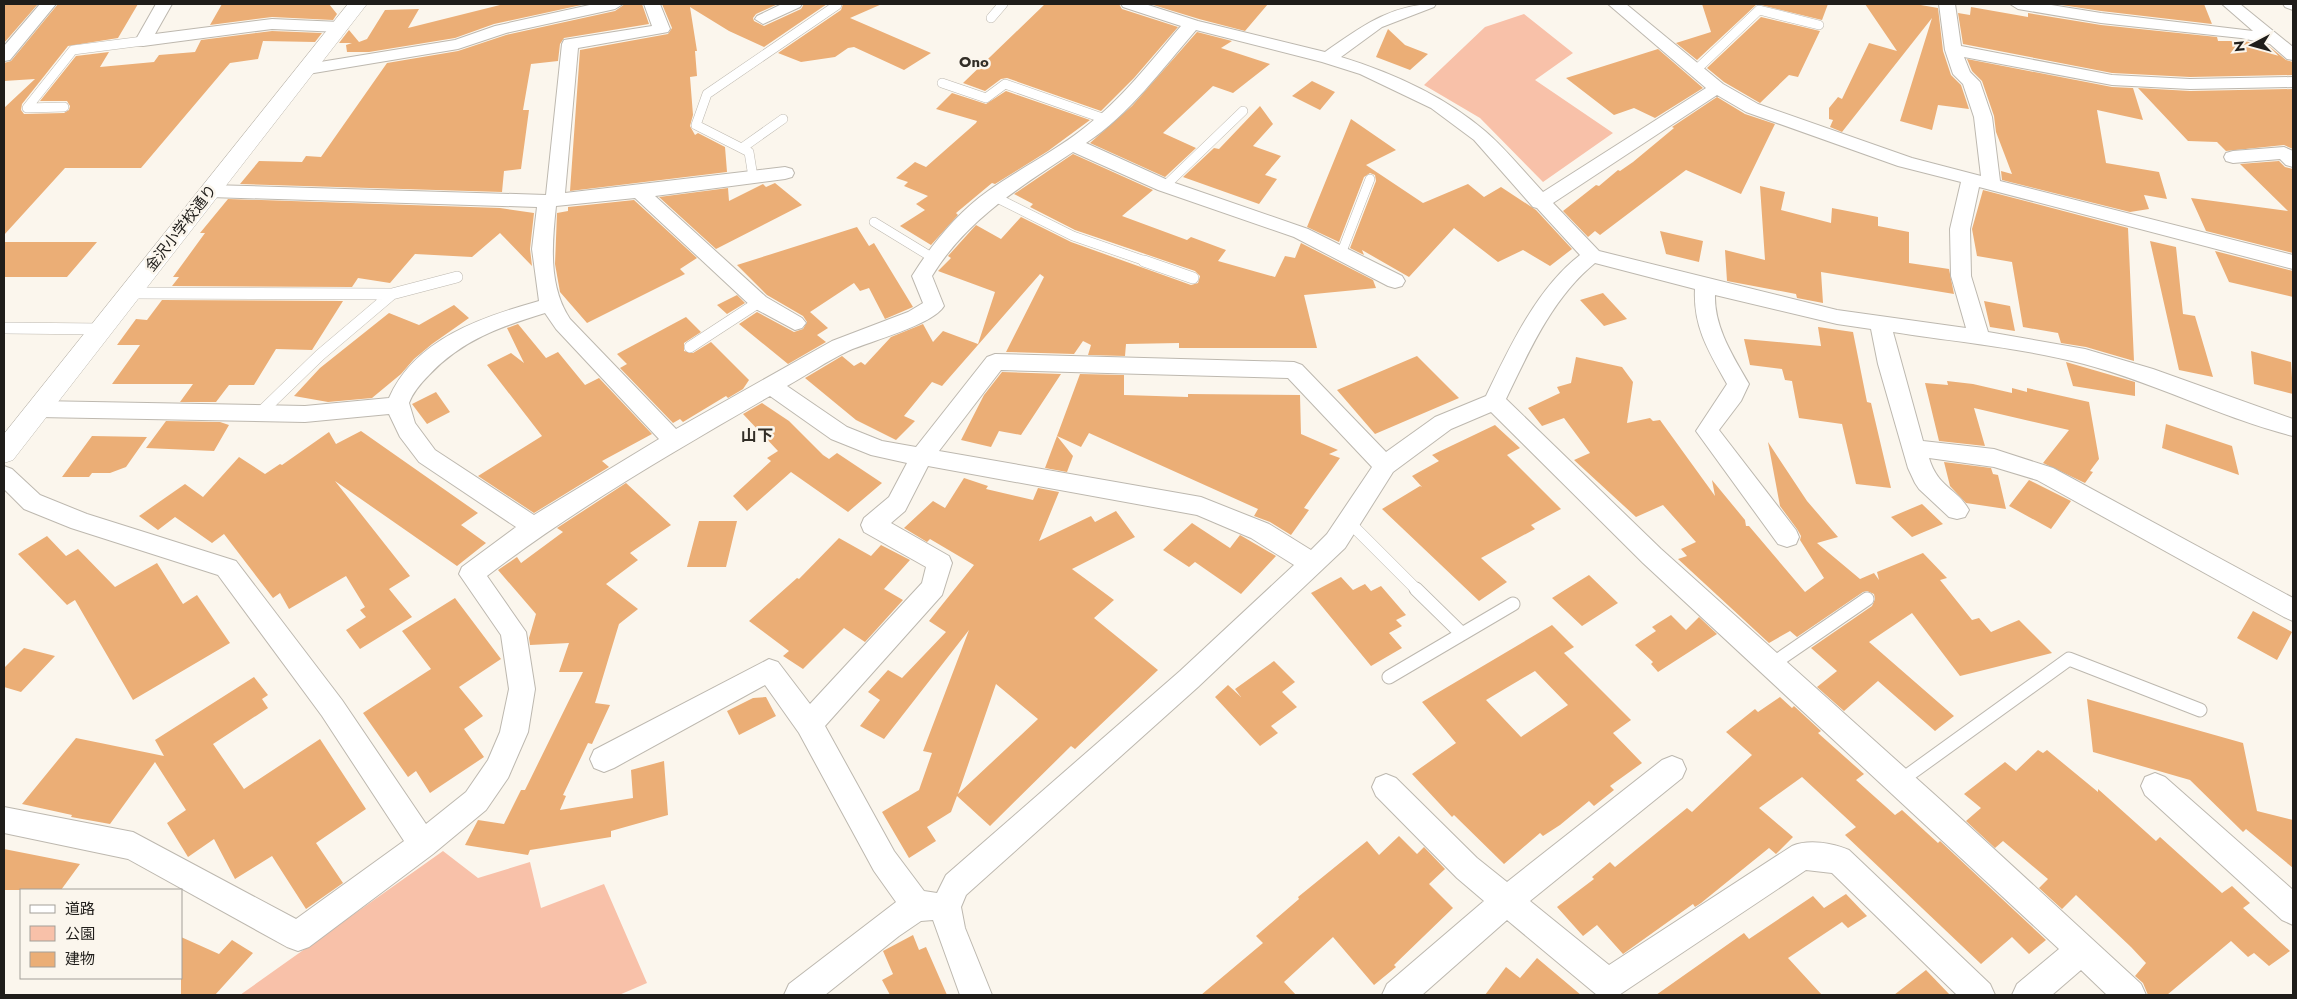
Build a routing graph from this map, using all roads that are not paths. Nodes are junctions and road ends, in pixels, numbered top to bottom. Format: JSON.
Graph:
{"nodes":[{"id":1,"x":48,"y":4,"type":"edge"},
{"id":2,"x":164,"y":4,"type":"edge"},
{"id":3,"x":358,"y":4,"type":"edge"},
{"id":4,"x":615,"y":4,"type":"edge"},
{"id":5,"x":652,"y":4,"type":"edge"},
{"id":6,"x":794,"y":4,"type":"edge"},
{"id":7,"x":833,"y":4,"type":"edge"},
{"id":8,"x":1003,"y":4,"type":"edge"},
{"id":9,"x":1129,"y":4,"type":"edge"},
{"id":10,"x":1428,"y":4,"type":"edge"},
{"id":11,"x":1616,"y":4,"type":"edge"},
{"id":12,"x":1947,"y":4,"type":"edge"},
{"id":13,"x":2018,"y":4,"type":"edge"},
{"id":14,"x":2230,"y":4,"type":"edge"},
{"id":15,"x":991,"y":18,"type":"dead end"},
{"id":16,"x":763,"y":19,"type":"dead end"},
{"id":17,"x":1192,"y":24,"type":"junction"},
{"id":18,"x":1819,"y":25,"type":"dead end"},
{"id":19,"x":340,"y":27,"type":"junction"},
{"id":20,"x":143,"y":41,"type":"junction"},
{"id":21,"x":2277,"y":41,"type":"junction"},
{"id":22,"x":1953,"y":50,"type":"junction"},
{"id":23,"x":2293,"y":55,"type":"edge"},
{"id":24,"x":4,"y":56,"type":"edge"},
{"id":25,"x":1328,"y":58,"type":"junction"},
{"id":26,"x":308,"y":69,"type":"junction"},
{"id":27,"x":1696,"y":70,"type":"junction"},
{"id":28,"x":2293,"y":82,"type":"edge"},
{"id":29,"x":942,"y":83,"type":"dead end"},
{"id":30,"x":1717,"y":88,"type":"junction"},
{"id":31,"x":64,"y":107,"type":"dead end"},
{"id":32,"x":1243,"y":111,"type":"dead end"},
{"id":33,"x":1105,"y":119,"type":"junction"},
{"id":34,"x":783,"y":120,"type":"dead end"},
{"id":35,"x":1074,"y":145,"type":"junction"},
{"id":36,"x":742,"y":148,"type":"junction"},
{"id":37,"x":2232,"y":157,"type":"dead end"},
{"id":38,"x":2293,"y":161,"type":"edge"},
{"id":39,"x":785,"y":173,"type":"dead end"},
{"id":40,"x":754,"y":177,"type":"junction"},
{"id":41,"x":1370,"y":179,"type":"dead end"},
{"id":42,"x":1971,"y":179,"type":"junction"},
{"id":43,"x":1991,"y":185,"type":"junction"},
{"id":44,"x":1165,"y":186,"type":"junction"},
{"id":45,"x":210,"y":191,"type":"junction"},
{"id":46,"x":639,"y":192,"type":"junction"},
{"id":47,"x":993,"y":196,"type":"junction"},
{"id":48,"x":551,"y":201,"type":"junction"},
{"id":49,"x":1540,"y":203,"type":"junction"},
{"id":50,"x":874,"y":222,"type":"dead end"},
{"id":51,"x":1341,"y":254,"type":"junction"},
{"id":52,"x":1592,"y":256,"type":"junction"},
{"id":53,"x":933,"y":258,"type":"junction"},
{"id":54,"x":2293,"y":262,"type":"edge"},
{"id":55,"x":457,"y":277,"type":"dead end"},
{"id":56,"x":1193,"y":278,"type":"dead end"},
{"id":57,"x":1395,"y":282,"type":"dead end"},
{"id":58,"x":1705,"y":287,"type":"junction"},
{"id":59,"x":130,"y":293,"type":"junction"},
{"id":60,"x":392,"y":294,"type":"junction"},
{"id":61,"x":759,"y":302,"type":"junction"},
{"id":62,"x":550,"y":305,"type":"junction"},
{"id":63,"x":795,"y":323,"type":"dead end"},
{"id":64,"x":1880,"y":323,"type":"junction"},
{"id":65,"x":4,"y":328,"type":"edge"},
{"id":66,"x":102,"y":328,"type":"junction"},
{"id":67,"x":1979,"y":338,"type":"junction"},
{"id":68,"x":690,"y":347,"type":"dead end"},
{"id":69,"x":770,"y":385,"type":"junction"},
{"id":70,"x":1494,"y":401,"type":"junction"},
{"id":71,"x":398,"y":405,"type":"junction"},
{"id":72,"x":38,"y":409,"type":"junction"},
{"id":73,"x":260,"y":413,"type":"junction"},
{"id":74,"x":2293,"y":428,"type":"edge"},
{"id":75,"x":674,"y":441,"type":"junction"},
{"id":76,"x":1914,"y":448,"type":"junction"},
{"id":77,"x":4,"y":452,"type":"edge"},
{"id":78,"x":922,"y":456,"type":"junction"},
{"id":79,"x":1385,"y":466,"type":"junction"},
{"id":80,"x":4,"y":475,"type":"edge"},
{"id":81,"x":1957,"y":510,"type":"dead end"},
{"id":82,"x":1348,"y":521,"type":"junction"},
{"id":83,"x":534,"y":527,"type":"junction"},
{"id":84,"x":1787,"y":537,"type":"dead end"},
{"id":85,"x":1312,"y":563,"type":"junction"},
{"id":86,"x":1866,"y":599,"type":"dead end"},
{"id":87,"x":1513,"y":604,"type":"dead end"},
{"id":88,"x":2293,"y":610,"type":"edge"},
{"id":89,"x":1462,"y":634,"type":"junction"},
{"id":90,"x":1771,"y":665,"type":"junction"},
{"id":91,"x":1389,"y":676,"type":"dead end"},
{"id":92,"x":2200,"y":710,"type":"dead end"},
{"id":93,"x":809,"y":724,"type":"junction"},
{"id":94,"x":604,"y":759,"type":"dead end"},
{"id":95,"x":1672,"y":769,"type":"dead end"},
{"id":96,"x":1900,"y":781,"type":"junction"},
{"id":97,"x":2155,"y":786,"type":"dead end"},
{"id":98,"x":1386,"y":787,"type":"dead end"},
{"id":99,"x":4,"y":820,"type":"edge"},
{"id":100,"x":424,"y":844,"type":"junction"},
{"id":101,"x":1508,"y":900,"type":"junction"},
{"id":102,"x":931,"y":906,"type":"junction"},
{"id":103,"x":2293,"y":910,"type":"edge"},
{"id":104,"x":2082,"y":950,"type":"junction"},
{"id":105,"x":805,"y":994,"type":"edge"},
{"id":106,"x":976,"y":995,"type":"edge"},
{"id":107,"x":1398,"y":995,"type":"edge"},
{"id":108,"x":1979,"y":995,"type":"edge"},
{"id":109,"x":2028,"y":995,"type":"edge"},
{"id":110,"x":2130,"y":995,"type":"edge"}],
"edges":[{"from":1,"to":24,"type":"street"},
{"from":2,"to":20,"type":"street"},
{"from":3,"to":19,"type":"street","name":"金沢小学校通り"},
{"from":4,"to":26,"type":"street"},
{"from":5,"to":48,"type":"street"},
{"from":6,"to":16,"type":"street"},
{"from":7,"to":36,"type":"lane"},
{"from":8,"to":15,"type":"lane"},
{"from":9,"to":17,"type":"street"},
{"from":10,"to":25,"type":"street"},
{"from":11,"to":27,"type":"street"},
{"from":12,"to":22,"type":"street"},
{"from":13,"to":21,"type":"street"},
{"from":14,"to":21,"type":"street"},
{"from":17,"to":25,"type":"street"},
{"from":17,"to":33,"type":"street"},
{"from":18,"to":27,"type":"lane"},
{"from":19,"to":20,"type":"street"},
{"from":19,"to":26,"type":"street","name":"金沢小学校通り"},
{"from":20,"to":31,"type":"lane"},
{"from":21,"to":23,"type":"street"},
{"from":22,"to":28,"type":"street"},
{"from":22,"to":43,"type":"street"},
{"from":25,"to":49,"type":"street"},
{"from":26,"to":45,"type":"street","name":"金沢小学校通り"},
{"from":27,"to":30,"type":"street"},
{"from":29,"to":33,"type":"lane"},
{"from":30,"to":42,"type":"street"},
{"from":30,"to":49,"type":"street"},
{"from":32,"to":44,"type":"lane"},
{"from":33,"to":35,"type":"street"},
{"from":34,"to":36,"type":"lane"},
{"from":35,"to":44,"type":"street"},
{"from":35,"to":47,"type":"street"},
{"from":36,"to":40,"type":"lane"},
{"from":37,"to":38,"type":"street"},
{"from":39,"to":40,"type":"street"},
{"from":40,"to":46,"type":"street"},
{"from":41,"to":51,"type":"lane"},
{"from":42,"to":43,"type":"street"},
{"from":42,"to":67,"type":"street"},
{"from":43,"to":54,"type":"street"},
{"from":44,"to":51,"type":"street"},
{"from":45,"to":48,"type":"street"},
{"from":45,"to":59,"type":"street","name":"金沢小学校通り"},
{"from":46,"to":48,"type":"street"},
{"from":46,"to":61,"type":"street"},
{"from":47,"to":53,"type":"street"},
{"from":47,"to":56,"type":"lane"},
{"from":48,"to":62,"type":"street"},
{"from":49,"to":52,"type":"street"},
{"from":50,"to":53,"type":"lane"},
{"from":51,"to":57,"type":"street"},
{"from":52,"to":58,"type":"street"},
{"from":52,"to":70,"type":"street"},
{"from":53,"to":69,"type":"street"},
{"from":55,"to":60,"type":"lane"},
{"from":58,"to":64,"type":"street"},
{"from":58,"to":84,"type":"street"},
{"from":59,"to":60,"type":"lane"},
{"from":59,"to":66,"type":"street","name":"金沢小学校通り"},
{"from":60,"to":73,"type":"lane"},
{"from":61,"to":63,"type":"street"},
{"from":61,"to":68,"type":"lane"},
{"from":62,"to":71,"type":"street"},
{"from":62,"to":75,"type":"street"},
{"from":64,"to":67,"type":"street"},
{"from":64,"to":76,"type":"street"},
{"from":65,"to":66,"type":"lane"},
{"from":66,"to":72,"type":"street","name":"金沢小学校通り"},
{"from":67,"to":74,"type":"street"},
{"from":69,"to":75,"type":"street"},
{"from":69,"to":78,"type":"street"},
{"from":70,"to":79,"type":"street"},
{"from":70,"to":90,"type":"street"},
{"from":71,"to":73,"type":"street"},
{"from":71,"to":83,"type":"street"},
{"from":72,"to":73,"type":"street"},
{"from":72,"to":77,"type":"street","name":"金沢小学校通り"},
{"from":75,"to":83,"type":"street"},
{"from":76,"to":81,"type":"street"},
{"from":76,"to":88,"type":"street"},
{"from":78,"to":79,"type":"street"},
{"from":78,"to":85,"type":"street"},
{"from":78,"to":93,"type":"street"},
{"from":79,"to":82,"type":"street"},
{"from":80,"to":100,"type":"street"},
{"from":82,"to":85,"type":"street"},
{"from":82,"to":89,"type":"lane"},
{"from":83,"to":100,"type":"street"},
{"from":85,"to":102,"type":"street"},
{"from":86,"to":90,"type":"lane"},
{"from":87,"to":89,"type":"lane"},
{"from":89,"to":91,"type":"lane"},
{"from":90,"to":96,"type":"street"},
{"from":92,"to":96,"type":"lane"},
{"from":93,"to":94,"type":"street"},
{"from":93,"to":102,"type":"street"},
{"from":95,"to":101,"type":"street"},
{"from":96,"to":104,"type":"street"},
{"from":97,"to":103,"type":"street"},
{"from":98,"to":101,"type":"street"},
{"from":99,"to":100,"type":"street"},
{"from":101,"to":107,"type":"street"},
{"from":101,"to":108,"type":"street"},
{"from":102,"to":105,"type":"street"},
{"from":102,"to":106,"type":"street"},
{"from":104,"to":109,"type":"street"},
{"from":104,"to":110,"type":"street"}]}
